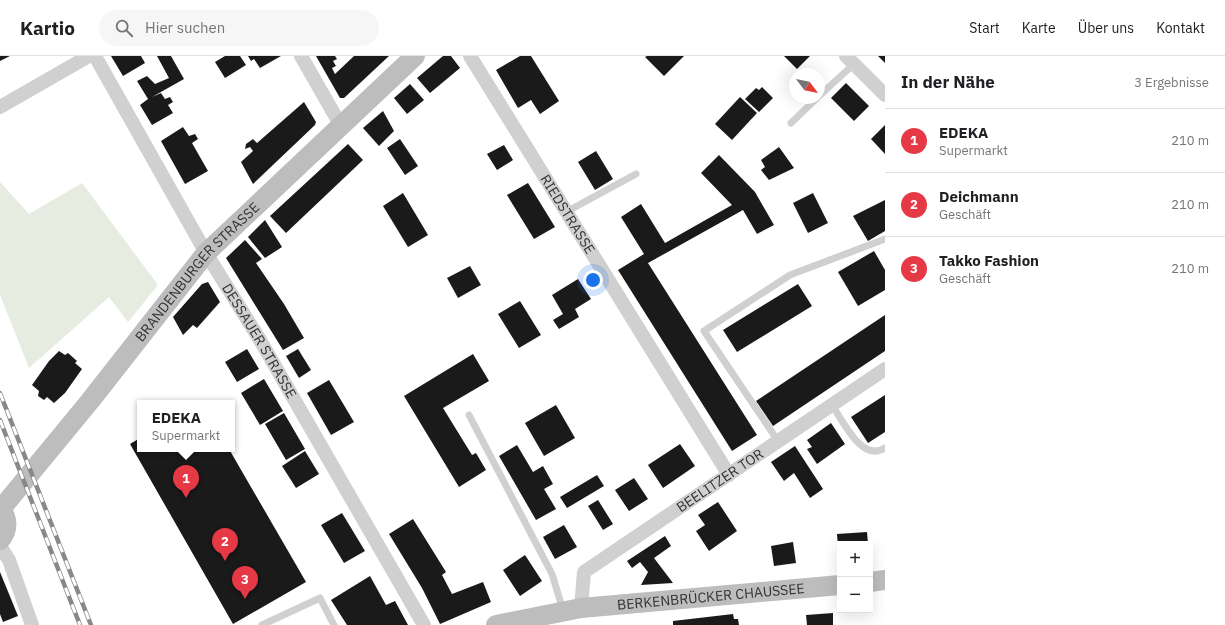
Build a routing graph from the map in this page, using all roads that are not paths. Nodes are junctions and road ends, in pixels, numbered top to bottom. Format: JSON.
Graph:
{"nodes":[{"id":1,"x":89,"y":56,"type":"edge"},
{"id":2,"x":95,"y":56,"type":"edge"},
{"id":3,"x":301,"y":56,"type":"edge"},
{"id":4,"x":416,"y":56,"type":"edge"},
{"id":5,"x":470,"y":56,"type":"edge"},
{"id":6,"x":850,"y":60,"type":"edge"},
{"id":7,"x":825,"y":89,"type":"edge"},
{"id":8,"x":885,"y":95,"type":"edge"},
{"id":9,"x":810,"y":104,"type":"edge"},
{"id":10,"x":0,"y":107,"type":"edge"},
{"id":11,"x":790,"y":123,"type":"dead end"},
{"id":12,"x":341,"y":126,"type":"junction"},
{"id":13,"x":636,"y":174,"type":"dead end"},
{"id":14,"x":566,"y":212,"type":"junction"},
{"id":15,"x":885,"y":238,"type":"edge"},
{"id":16,"x":206,"y":253,"type":"junction"},
{"id":17,"x":885,"y":369,"type":"edge"},
{"id":18,"x":832,"y":405,"type":"junction"},
{"id":19,"x":469,"y":415,"type":"dead end"},
{"id":20,"x":778,"y":441,"type":"junction"},
{"id":21,"x":885,"y":448,"type":"edge"},
{"id":22,"x":729,"y":475,"type":"junction"},
{"id":23,"x":0,"y":509,"type":"edge"},
{"id":24,"x":0,"y":540,"type":"edge"},
{"id":25,"x":0,"y":546,"type":"edge"},
{"id":26,"x":885,"y":580,"type":"edge"},
{"id":27,"x":873,"y":582,"type":"edge"},
{"id":28,"x":837,"y":585,"type":"edge"},
{"id":29,"x":573,"y":610,"type":"junction"},
{"id":30,"x":32,"y":625,"type":"edge"},
{"id":31,"x":262,"y":625,"type":"edge"},
{"id":32,"x":334,"y":625,"type":"edge"},
{"id":33,"x":424,"y":625,"type":"edge"},
{"id":34,"x":499,"y":625,"type":"edge"}],
"edges":[{"from":1,"to":10,"type":"street"},
{"from":2,"to":16,"type":"street","name":"DESSAUER STRASSE"},
{"from":3,"to":12,"type":"street"},
{"from":4,"to":12,"type":"street","name":"BRANDENBURGER STRASSE"},
{"from":5,"to":14,"type":"street","name":"RIEDSTRASSE"},
{"from":6,"to":7,"type":"lane"},
{"from":6,"to":8,"type":"street"},
{"from":9,"to":11,"type":"lane"},
{"from":12,"to":16,"type":"street","name":"BRANDENBURGER STRASSE"},
{"from":13,"to":14,"type":"lane"},
{"from":14,"to":22,"type":"street","name":"RIEDSTRASSE"},
{"from":15,"to":20,"type":"lane"},
{"from":16,"to":23,"type":"street","name":"BRANDENBURGER STRASSE"},
{"from":16,"to":33,"type":"street","name":"DESSAUER STRASSE"},
{"from":17,"to":18,"type":"street","name":"BEELITZER TOR"},
{"from":18,"to":20,"type":"street","name":"BEELITZER TOR"},
{"from":18,"to":21,"type":"lane"},
{"from":19,"to":29,"type":"lane"},
{"from":20,"to":22,"type":"street","name":"BEELITZER TOR"},
{"from":22,"to":29,"type":"street","name":"BEELITZER TOR"},
{"from":23,"to":24,"type":"street"},
{"from":25,"to":30,"type":"street"},
{"from":26,"to":27,"type":"street"},
{"from":28,"to":29,"type":"street","name":"BERKENBRÜCKER CHAUSSEE"},
{"from":29,"to":34,"type":"street","name":"BERKENBRÜCKER CHAUSSEE"},
{"from":31,"to":32,"type":"lane"}]}
